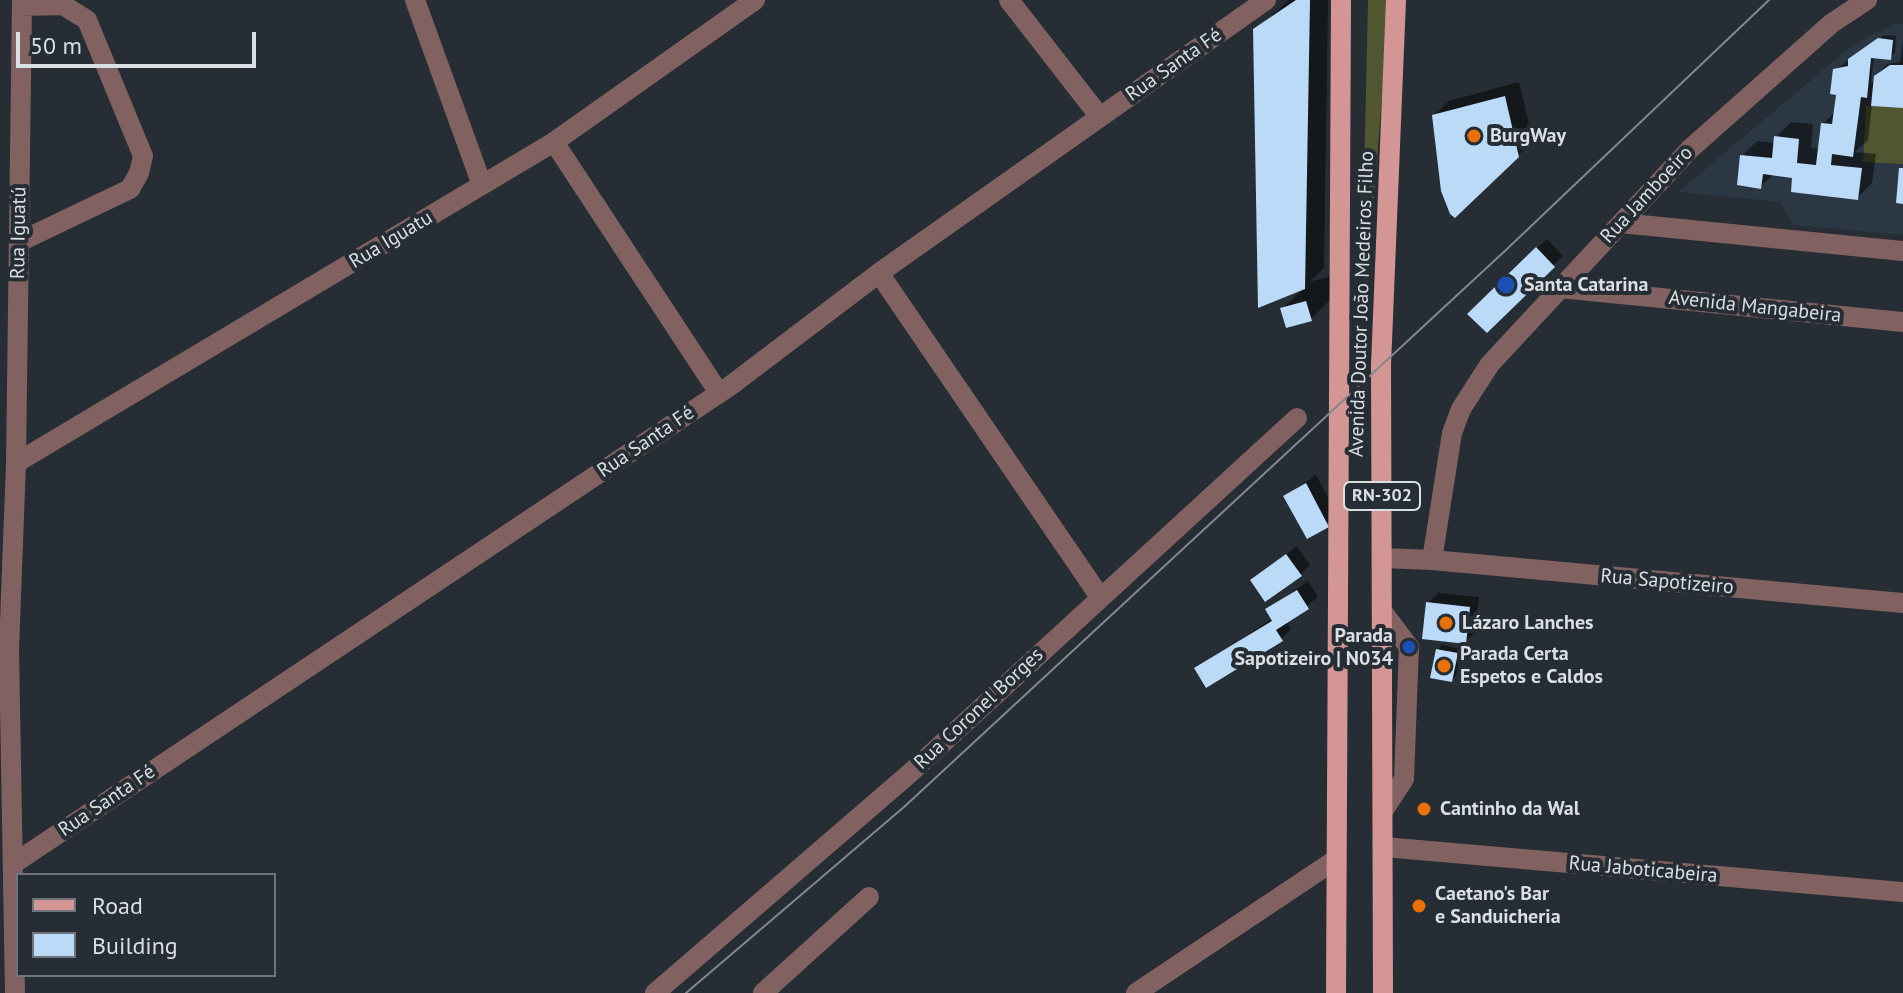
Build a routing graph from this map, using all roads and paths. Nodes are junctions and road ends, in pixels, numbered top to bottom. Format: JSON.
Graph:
{"nodes":[{"id":1,"x":415,"y":0,"type":"edge"},
{"id":2,"x":755,"y":0,"type":"edge"},
{"id":3,"x":1009,"y":0,"type":"edge"},
{"id":4,"x":1266,"y":0,"type":"edge"},
{"id":5,"x":1341,"y":0,"type":"edge"},
{"id":6,"x":1396,"y":0,"type":"edge"},
{"id":7,"x":1867,"y":0,"type":"edge"},
{"id":8,"x":22,"y":3,"type":"edge"},
{"id":9,"x":1100,"y":117,"type":"junction"},
{"id":10,"x":554,"y":142,"type":"junction"},
{"id":11,"x":482,"y":185,"type":"junction"},
{"id":12,"x":1621,"y":223,"type":"junction"},
{"id":13,"x":19,"y":242,"type":"junction"},
{"id":14,"x":1903,"y":251,"type":"edge"},
{"id":15,"x":879,"y":273,"type":"junction"},
{"id":16,"x":1560,"y":288,"type":"junction"},
{"id":17,"x":1903,"y":322,"type":"edge"},
{"id":18,"x":719,"y":393,"type":"junction"},
{"id":19,"x":1297,"y":418,"type":"dead end"},
{"id":20,"x":16,"y":463,"type":"junction"},
{"id":21,"x":1382,"y":558,"type":"junction"},
{"id":22,"x":1432,"y":560,"type":"junction"},
{"id":23,"x":1100,"y":597,"type":"junction"},
{"id":24,"x":1903,"y":603,"type":"edge"},
{"id":25,"x":5,"y":649,"type":"edge"},
{"id":26,"x":1384,"y":847,"type":"junction"},
{"id":27,"x":1335,"y":860,"type":"junction"},
{"id":28,"x":13,"y":864,"type":"junction"},
{"id":29,"x":1903,"y":892,"type":"edge"},
{"id":30,"x":869,"y":897,"type":"dead end"},
{"id":31,"x":15,"y":993,"type":"edge"},
{"id":32,"x":655,"y":993,"type":"edge"},
{"id":33,"x":763,"y":993,"type":"edge"},
{"id":34,"x":1136,"y":993,"type":"edge"},
{"id":35,"x":1336,"y":993,"type":"edge"},
{"id":36,"x":1383,"y":993,"type":"edge"}],
"edges":[{"from":1,"to":11,"type":"street"},
{"from":2,"to":10,"type":"street","name":"Rua Iguatu"},
{"from":3,"to":9,"type":"street"},
{"from":4,"to":9,"type":"street","name":"Rua Santa Fé"},
{"from":5,"to":27,"type":"main road","name":"Avenida Doutor João Medeiros Filho","number":"RN-302"},
{"from":6,"to":21,"type":"main road","name":"Avenida Doutor João Medeiros Filho","number":"RN-302"},
{"from":7,"to":12,"type":"street","name":"Rua Jamboeiro"},
{"from":8,"to":13,"type":"street","name":"Rua Iguatú"},
{"from":8,"to":13,"type":"street"},
{"from":9,"to":15,"type":"street","name":"Rua Santa Fé"},
{"from":10,"to":11,"type":"street","name":"Rua Iguatu"},
{"from":10,"to":18,"type":"street"},
{"from":11,"to":20,"type":"street","name":"Rua Iguatu"},
{"from":12,"to":14,"type":"street"},
{"from":12,"to":16,"type":"street","name":"Rua Jamboeiro"},
{"from":13,"to":20,"type":"street","name":"Rua Iguatú"},
{"from":15,"to":18,"type":"street","name":"Rua Santa Fé"},
{"from":15,"to":23,"type":"street"},
{"from":16,"to":17,"type":"street","name":"Avenida Mangabeira"},
{"from":16,"to":22,"type":"street","name":"Rua Jamboeiro"},
{"from":18,"to":28,"type":"street","name":"Rua Santa Fé"},
{"from":19,"to":23,"type":"street","name":"Rua Coronel Borges"},
{"from":20,"to":25,"type":"street","name":"Rua Iguatú"},
{"from":21,"to":22,"type":"street"},
{"from":21,"to":26,"type":"main road","name":"Avenida Doutor João Medeiros Filho","number":"RN-302"},
{"from":22,"to":24,"type":"street","name":"Rua Sapotizeiro"},
{"from":23,"to":32,"type":"street","name":"Rua Coronel Borges"},
{"from":25,"to":28,"type":"street","name":"Rua Iguatú"},
{"from":26,"to":29,"type":"street","name":"Rua Jaboticabeira"},
{"from":26,"to":36,"type":"main road","name":"Avenida Doutor João Medeiros Filho","number":"RN-302"},
{"from":27,"to":34,"type":"street"},
{"from":27,"to":35,"type":"main road","name":"Avenida Doutor João Medeiros Filho","number":"RN-302"},
{"from":28,"to":31,"type":"street","name":"Rua Iguatú"},
{"from":30,"to":33,"type":"street"}]}
